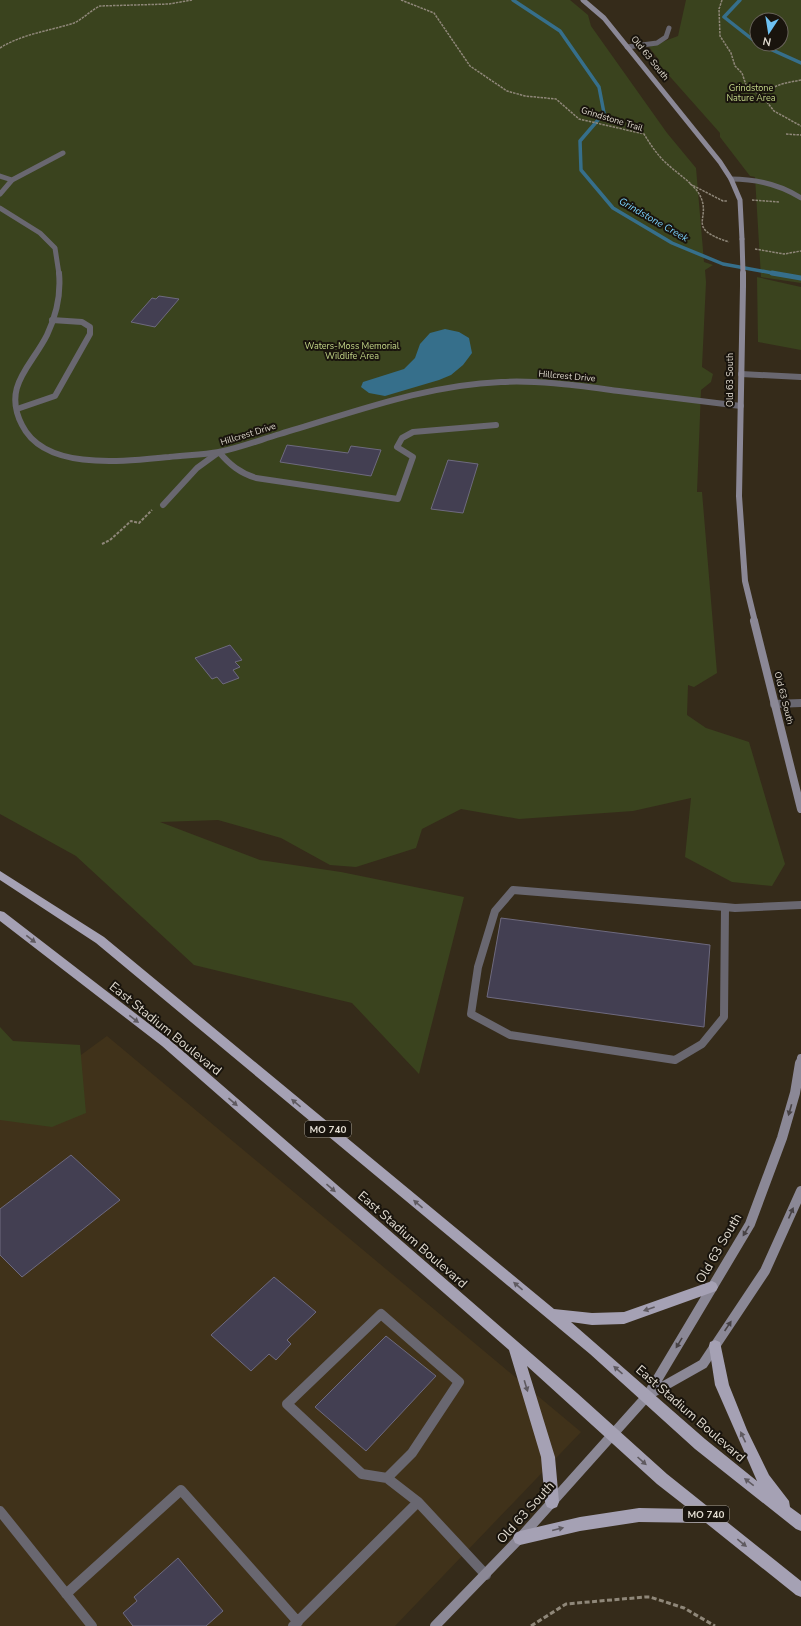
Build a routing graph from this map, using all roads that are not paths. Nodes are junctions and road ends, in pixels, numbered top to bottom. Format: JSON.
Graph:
{"nodes":[{"id":1,"x":582,"y":0,"type":"edge"},
{"id":2,"x":669,"y":28,"type":"dead end"},
{"id":3,"x":627,"y":47,"type":"junction"},
{"id":4,"x":63,"y":153,"type":"dead end"},
{"id":5,"x":0,"y":176,"type":"edge"},
{"id":6,"x":731,"y":179,"type":"junction"},
{"id":7,"x":12,"y":180,"type":"junction"},
{"id":8,"x":0,"y":194,"type":"edge"},
{"id":9,"x":801,"y":198,"type":"edge"},
{"id":10,"x":0,"y":208,"type":"edge"},
{"id":11,"x":52,"y":320,"type":"junction"},
{"id":12,"x":741,"y":374,"type":"junction"},
{"id":13,"x":801,"y":377,"type":"edge"},
{"id":14,"x":741,"y":406,"type":"junction"},
{"id":15,"x":17,"y":409,"type":"junction"},
{"id":16,"x":496,"y":425,"type":"dead end"},
{"id":17,"x":219,"y":452,"type":"junction"},
{"id":18,"x":163,"y":505,"type":"road end"},
{"id":19,"x":774,"y":704,"type":"junction"},
{"id":20,"x":801,"y":704,"type":"edge"},
{"id":21,"x":799,"y":788,"type":"edge"},
{"id":22,"x":801,"y":809,"type":"edge"},
{"id":23,"x":0,"y":875,"type":"edge"},
{"id":24,"x":801,"y":905,"type":"edge"},
{"id":25,"x":725,"y":907,"type":"junction"},
{"id":26,"x":0,"y":915,"type":"edge"},
{"id":27,"x":801,"y":1058,"type":"edge"},
{"id":28,"x":801,"y":1191,"type":"edge"},
{"id":29,"x":712,"y":1287,"type":"junction"},
{"id":30,"x":552,"y":1314,"type":"junction"},
{"id":31,"x":715,"y":1346,"type":"junction"},
{"id":32,"x":515,"y":1348,"type":"junction"},
{"id":33,"x":648,"y":1395,"type":"junction"},
{"id":34,"x":613,"y":1435,"type":"junction"},
{"id":35,"x":387,"y":1478,"type":"junction"},
{"id":36,"x":418,"y":1502,"type":"junction"},
{"id":37,"x":552,"y":1502,"type":"junction"},
{"id":38,"x":0,"y":1511,"type":"edge"},
{"id":39,"x":708,"y":1516,"type":"junction"},
{"id":40,"x":797,"y":1521,"type":"edge"},
{"id":41,"x":520,"y":1538,"type":"junction"},
{"id":42,"x":486,"y":1575,"type":"junction"},
{"id":43,"x":801,"y":1590,"type":"edge"},
{"id":44,"x":66,"y":1594,"type":"junction"},
{"id":45,"x":296,"y":1624,"type":"edge"},
{"id":46,"x":92,"y":1626,"type":"edge"},
{"id":47,"x":435,"y":1626,"type":"edge"}],
"edges":[{"from":1,"to":3,"type":"main road","name":"Old 63 South"},
{"from":2,"to":3,"type":"street"},
{"from":3,"to":6,"type":"main road","name":"Old 63 South"},
{"from":4,"to":7,"type":"street"},
{"from":5,"to":7,"type":"street"},
{"from":6,"to":9,"type":"street"},
{"from":6,"to":12,"type":"main road","name":"Old 63 South","bridge":true},
{"from":7,"to":8,"type":"street"},
{"from":10,"to":11,"type":"street","name":"Hillcrest Drive"},
{"from":11,"to":15,"type":"street","name":"Hillcrest Drive"},
{"from":11,"to":15,"type":"street"},
{"from":12,"to":13,"type":"street"},
{"from":12,"to":14,"type":"main road","name":"Old 63 South"},
{"from":14,"to":17,"type":"street","name":"Hillcrest Drive"},
{"from":14,"to":19,"type":"main road","name":"Old 63 South"},
{"from":15,"to":17,"type":"street","name":"Hillcrest Drive"},
{"from":16,"to":17,"type":"street"},
{"from":17,"to":18,"type":"street"},
{"from":19,"to":20,"type":"street"},
{"from":19,"to":21,"type":"main road","name":"Old 63 South"},
{"from":21,"to":22,"type":"main road","name":"Old 63 South"},
{"from":30,"to":23,"type":"main road","name":"East Stadium Boulevard","number":"MO 740","one_way":true},
{"from":24,"to":25,"type":"street"},
{"from":25,"to":25,"type":"street"},
{"from":26,"to":32,"type":"main road","name":"East Stadium Boulevard","number":"MO 740","one_way":true},
{"from":27,"to":29,"type":"main road","name":"Old 63 South","one_way":true},
{"from":31,"to":28,"type":"main road","name":"Old 63 South","one_way":true},
{"from":29,"to":30,"type":"main road","one_way":true},
{"from":29,"to":33,"type":"main road","name":"Old 63 South","one_way":true},
{"from":33,"to":30,"type":"main road","name":"East Stadium Boulevard","number":"MO 740","one_way":true},
{"from":31,"to":33,"type":"main road","name":"Old 63 South"},
{"from":40,"to":31,"type":"main road","one_way":true},
{"from":32,"to":34,"type":"main road","name":"East Stadium Boulevard","number":"MO 740"},
{"from":32,"to":37,"type":"main road","one_way":true},
{"from":33,"to":34,"type":"main road","name":"Old 63 South"},
{"from":40,"to":33,"type":"main road","name":"East Stadium Boulevard","number":"MO 740","one_way":true},
{"from":34,"to":37,"type":"main road","name":"Old 63 South"},
{"from":34,"to":39,"type":"main road","name":"East Stadium Boulevard","number":"MO 740","one_way":true},
{"from":35,"to":35,"type":"street"},
{"from":35,"to":36,"type":"street"},
{"from":36,"to":42,"type":"street"},
{"from":36,"to":45,"type":"street"},
{"from":37,"to":41,"type":"main road","name":"Old 63 South"},
{"from":38,"to":44,"type":"street"},
{"from":41,"to":39,"type":"main road","one_way":true},
{"from":39,"to":43,"type":"main road","name":"East Stadium Boulevard","number":"MO 740","one_way":true},
{"from":41,"to":42,"type":"main road","name":"Old 63 South"},
{"from":42,"to":47,"type":"main road","name":"Old 63 South"},
{"from":44,"to":45,"type":"street"},
{"from":44,"to":46,"type":"street"}]}
